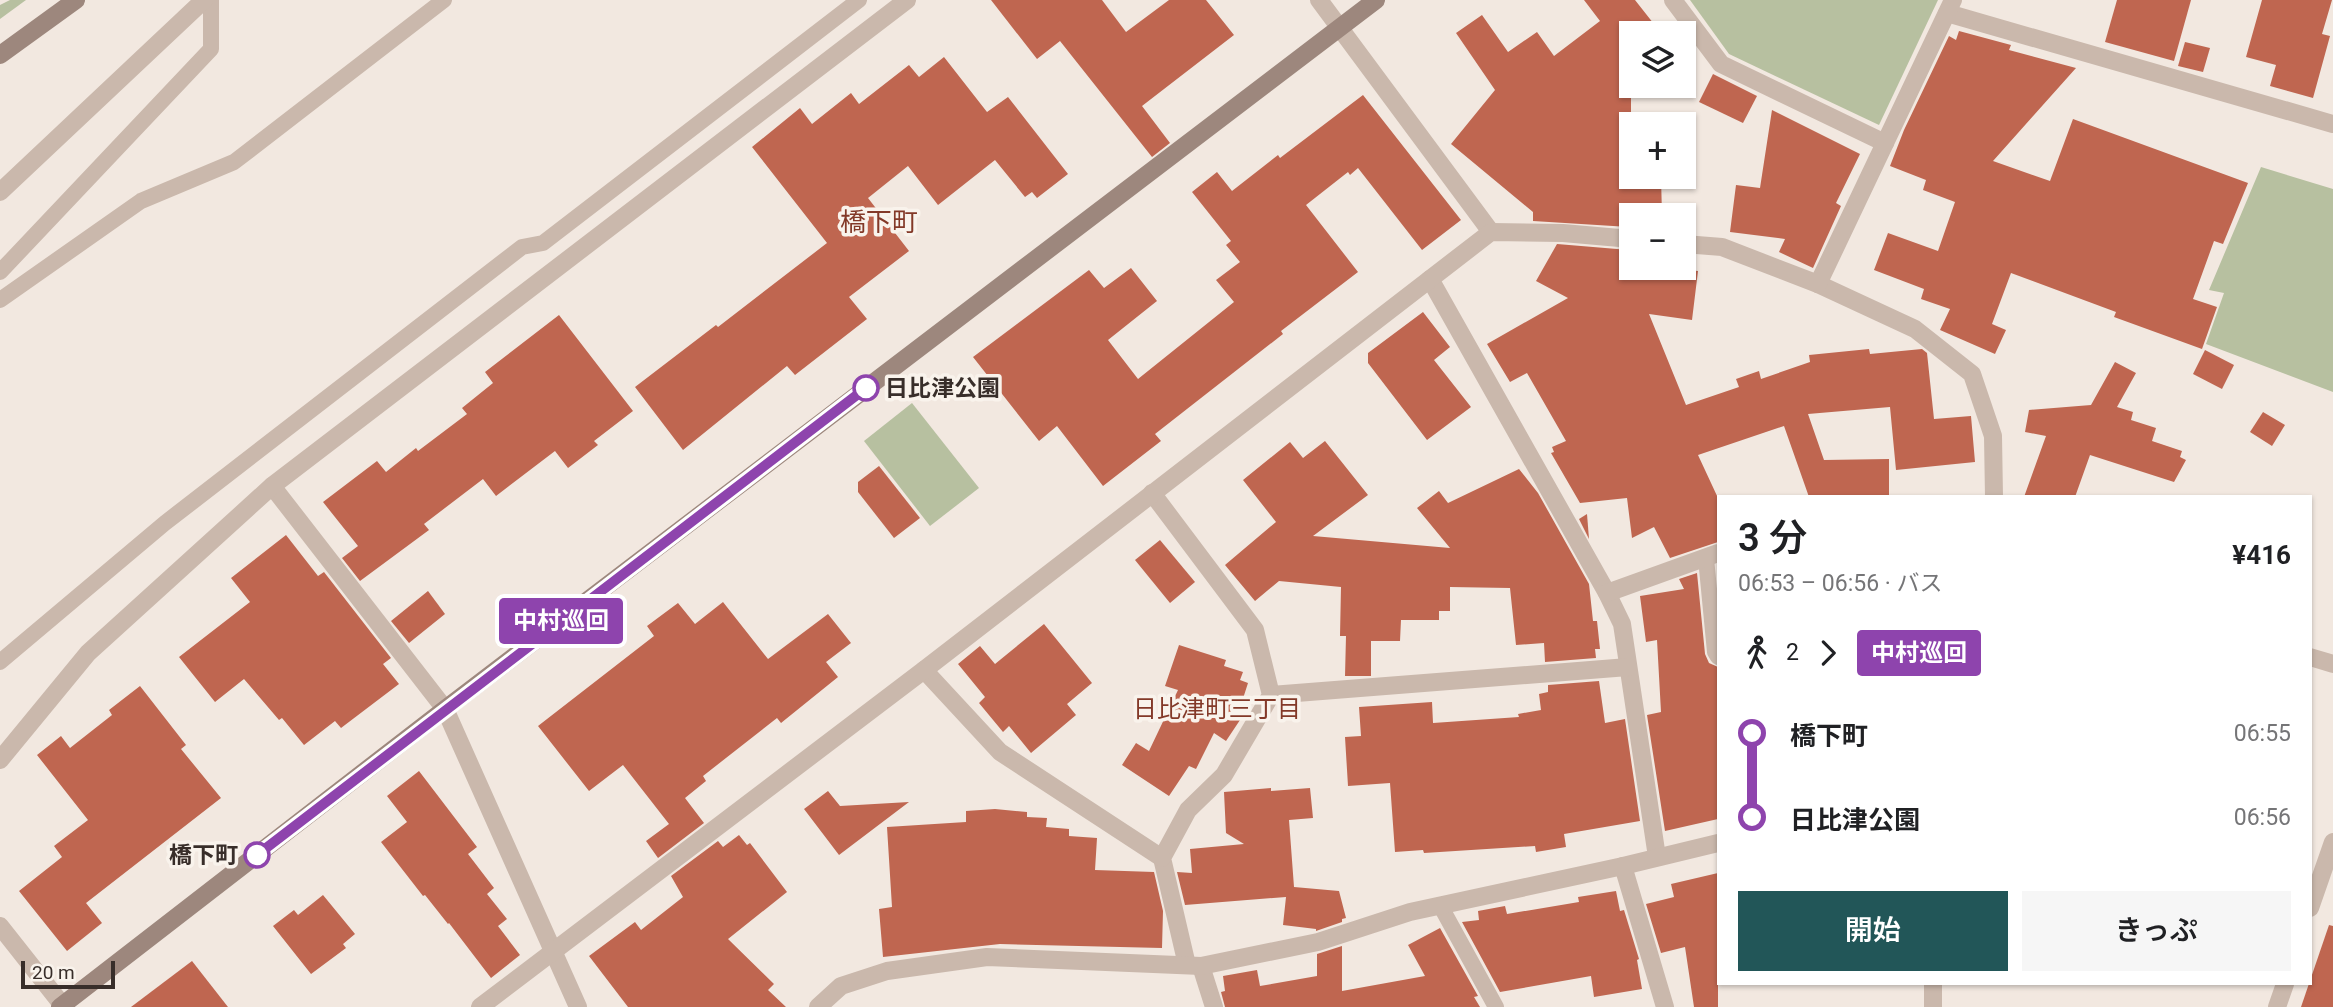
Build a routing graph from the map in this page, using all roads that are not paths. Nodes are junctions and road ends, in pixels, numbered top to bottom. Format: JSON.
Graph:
{"nodes":[{"id":1,"x":76,"y":0,"type":"edge"},
{"id":2,"x":204,"y":0,"type":"edge"},
{"id":3,"x":211,"y":0,"type":"edge"},
{"id":4,"x":444,"y":0,"type":"edge"},
{"id":5,"x":859,"y":0,"type":"edge"},
{"id":6,"x":907,"y":0,"type":"edge"},
{"id":7,"x":1318,"y":0,"type":"edge"},
{"id":8,"x":1376,"y":0,"type":"edge"},
{"id":9,"x":1673,"y":0,"type":"edge"},
{"id":10,"x":1950,"y":7,"type":"edge"},
{"id":11,"x":1340,"y":27,"type":"junction"},
{"id":12,"x":0,"y":55,"type":"edge"},
{"id":13,"x":2333,"y":124,"type":"edge"},
{"id":14,"x":1885,"y":143,"type":"junction"},
{"id":15,"x":0,"y":192,"type":"edge"},
{"id":16,"x":1491,"y":232,"type":"junction"},
{"id":17,"x":1619,"y":238,"type":"edge"},
{"id":18,"x":1696,"y":245,"type":"edge"},
{"id":19,"x":0,"y":272,"type":"edge"},
{"id":20,"x":1430,"y":279,"type":"junction"},
{"id":21,"x":1818,"y":284,"type":"junction"},
{"id":22,"x":0,"y":300,"type":"edge"},
{"id":23,"x":272,"y":486,"type":"junction"},
{"id":24,"x":1152,"y":494,"type":"junction"},
{"id":25,"x":1994,"y":495,"type":"edge"},
{"id":26,"x":1712,"y":555,"type":"edge"},
{"id":27,"x":1606,"y":593,"type":"junction"},
{"id":28,"x":1717,"y":655,"type":"edge"},
{"id":29,"x":2312,"y":658,"type":"edge"},
{"id":30,"x":0,"y":662,"type":"edge"},
{"id":31,"x":2333,"y":664,"type":"edge"},
{"id":32,"x":1628,"y":667,"type":"junction"},
{"id":33,"x":924,"y":670,"type":"junction"},
{"id":34,"x":1271,"y":695,"type":"junction"},
{"id":35,"x":445,"y":709,"type":"junction"},
{"id":36,"x":0,"y":760,"type":"edge"},
{"id":37,"x":2333,"y":842,"type":"edge"},
{"id":38,"x":1717,"y":843,"type":"edge"},
{"id":39,"x":1657,"y":857,"type":"junction"},
{"id":40,"x":1161,"y":858,"type":"junction"},
{"id":41,"x":2323,"y":862,"type":"edge"},
{"id":42,"x":1623,"y":866,"type":"junction"},
{"id":43,"x":2312,"y":901,"type":"edge"},
{"id":44,"x":1440,"y":905,"type":"junction"},
{"id":45,"x":0,"y":926,"type":"edge"},
{"id":46,"x":554,"y":950,"type":"junction"},
{"id":47,"x":1194,"y":966,"type":"junction"},
{"id":48,"x":1934,"y":985,"type":"edge"},
{"id":49,"x":2285,"y":985,"type":"edge"},
{"id":50,"x":62,"y":1006,"type":"edge"},
{"id":51,"x":480,"y":1007,"type":"edge"},
{"id":52,"x":578,"y":1007,"type":"edge"},
{"id":53,"x":818,"y":1007,"type":"edge"},
{"id":54,"x":1214,"y":1007,"type":"edge"},
{"id":55,"x":1496,"y":1007,"type":"edge"},
{"id":56,"x":1665,"y":1007,"type":"edge"},
{"id":57,"x":1934,"y":1007,"type":"edge"},
{"id":58,"x":2277,"y":1007,"type":"edge"}],
"edges":[{"from":1,"to":12,"type":"street"},
{"from":2,"to":15,"type":"street"},
{"from":3,"to":19,"type":"lane"},
{"from":4,"to":22,"type":"lane"},
{"from":5,"to":30,"type":"lane"},
{"from":6,"to":23,"type":"street"},
{"from":7,"to":11,"type":"street"},
{"from":8,"to":11,"type":"street"},
{"from":9,"to":14,"type":"street"},
{"from":10,"to":13,"type":"street"},
{"from":10,"to":14,"type":"street"},
{"from":11,"to":16,"type":"street"},
{"from":11,"to":35,"type":"street"},
{"from":14,"to":21,"type":"street"},
{"from":16,"to":17,"type":"street"},
{"from":16,"to":20,"type":"street"},
{"from":18,"to":21,"type":"street"},
{"from":20,"to":24,"type":"street"},
{"from":20,"to":27,"type":"street"},
{"from":21,"to":25,"type":"street"},
{"from":23,"to":35,"type":"street"},
{"from":23,"to":36,"type":"street"},
{"from":24,"to":33,"type":"street"},
{"from":24,"to":34,"type":"street"},
{"from":26,"to":27,"type":"street"},
{"from":26,"to":28,"type":"lane"},
{"from":27,"to":32,"type":"street"},
{"from":29,"to":31,"type":"street"},
{"from":32,"to":34,"type":"street"},
{"from":32,"to":39,"type":"street"},
{"from":33,"to":40,"type":"street"},
{"from":33,"to":46,"type":"street"},
{"from":34,"to":40,"type":"street"},
{"from":35,"to":46,"type":"street"},
{"from":35,"to":50,"type":"street"},
{"from":37,"to":41,"type":"street"},
{"from":38,"to":39,"type":"street"},
{"from":39,"to":42,"type":"street"},
{"from":40,"to":47,"type":"street"},
{"from":41,"to":43,"type":"street"},
{"from":42,"to":44,"type":"street"},
{"from":42,"to":56,"type":"street"},
{"from":44,"to":47,"type":"street"},
{"from":44,"to":55,"type":"lane"},
{"from":45,"to":50,"type":"street"},
{"from":46,"to":51,"type":"street"},
{"from":46,"to":52,"type":"street"},
{"from":47,"to":53,"type":"street"},
{"from":47,"to":54,"type":"street"},
{"from":48,"to":57,"type":"street"},
{"from":49,"to":58,"type":"street"}]}
